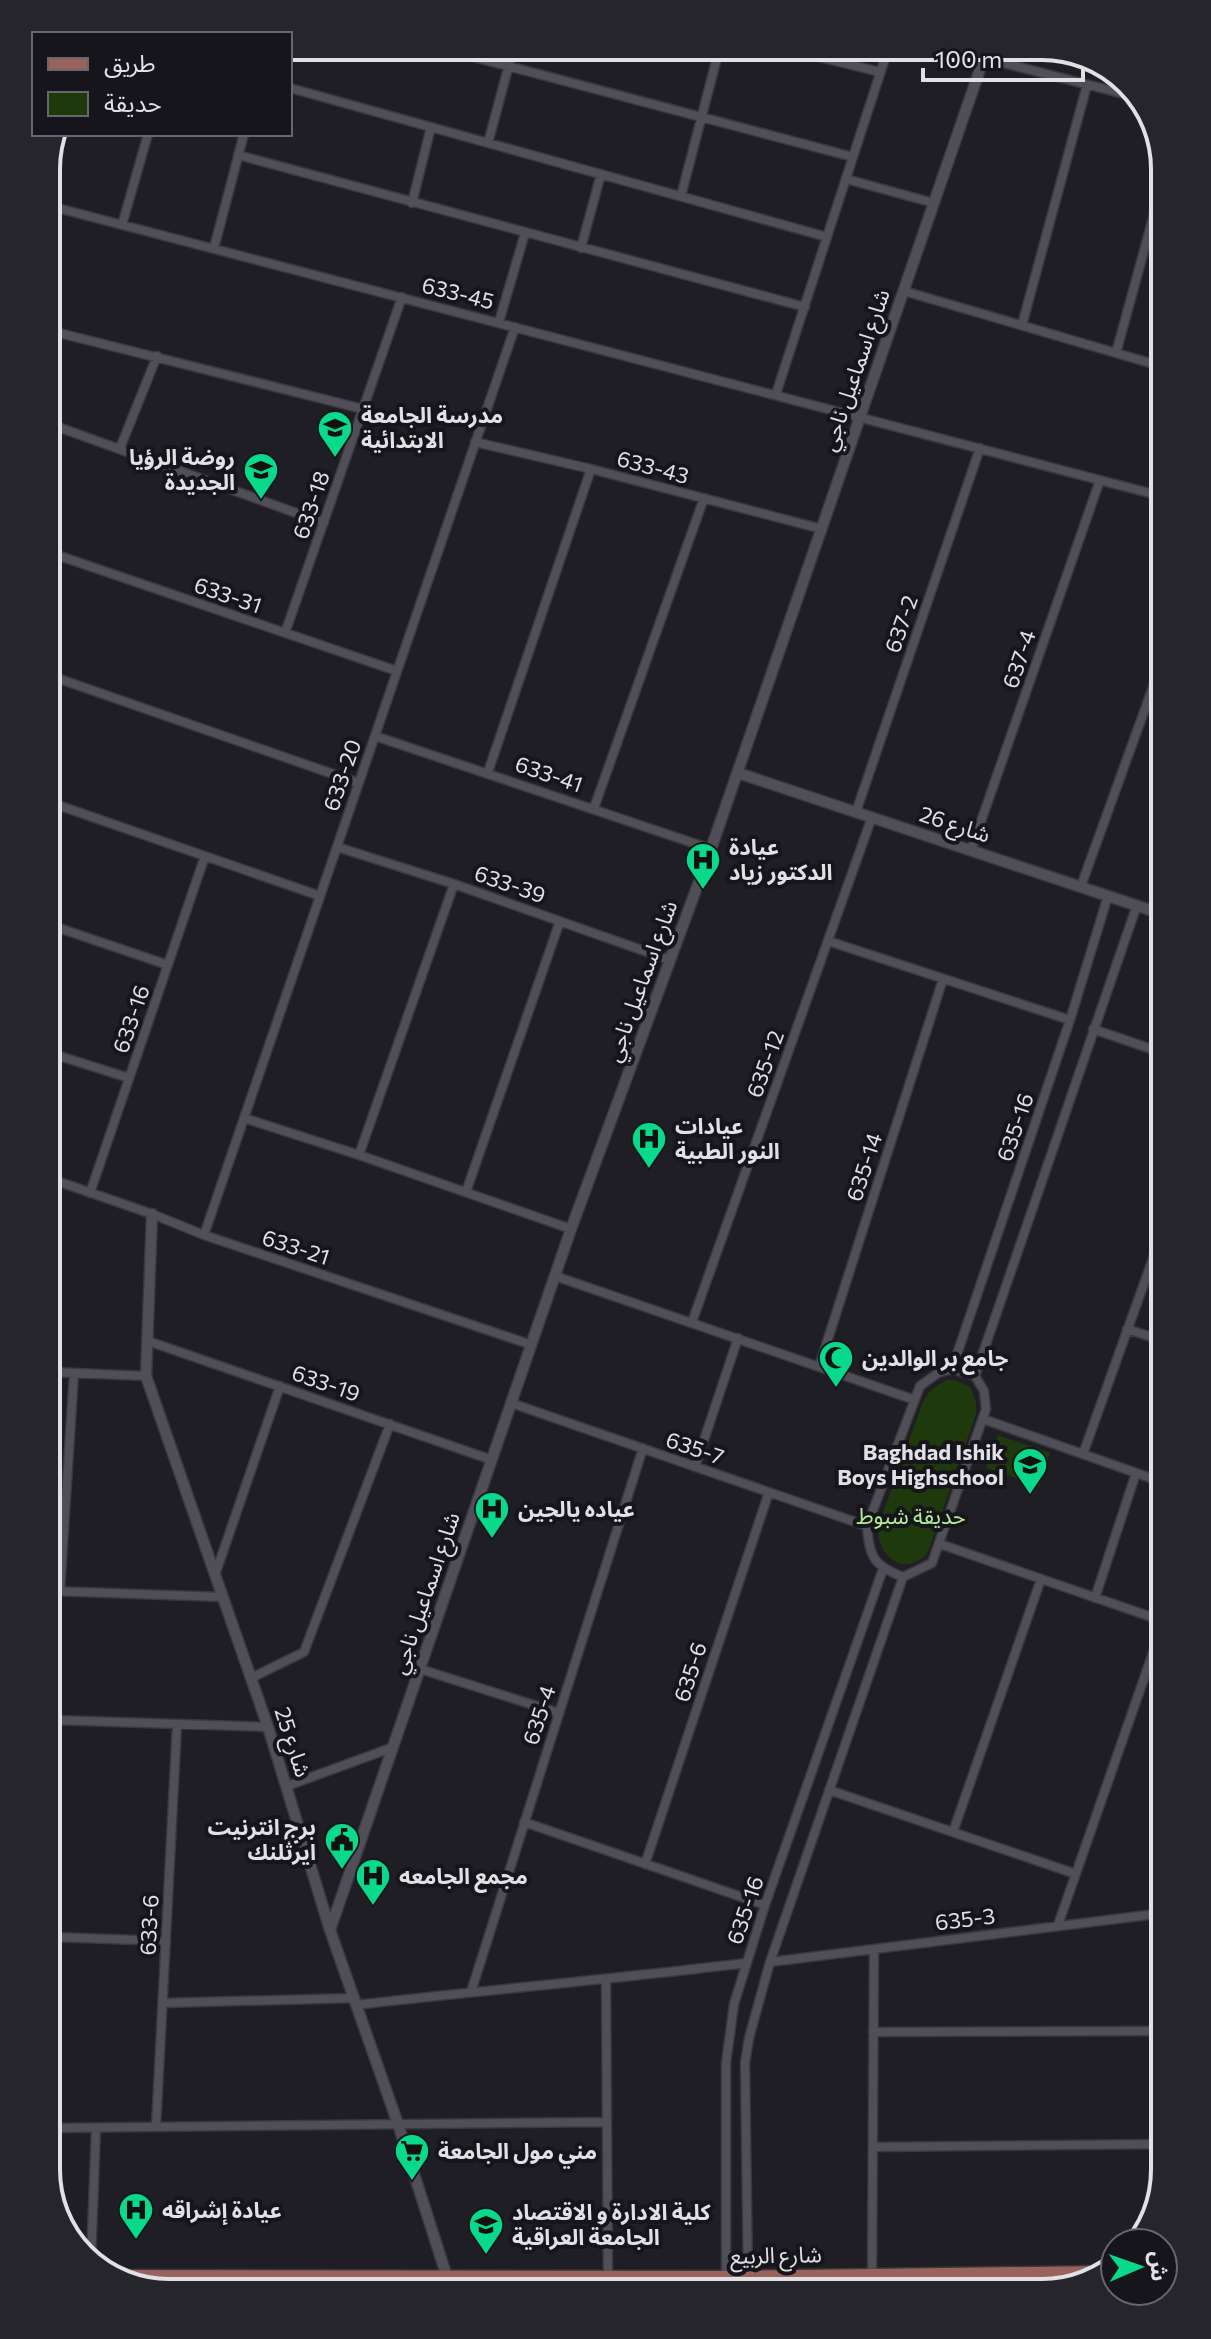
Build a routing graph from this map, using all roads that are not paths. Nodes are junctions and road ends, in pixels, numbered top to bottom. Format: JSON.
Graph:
{"nodes":[{"id":1,"x":486,"y":60,"type":"edge"},
{"id":2,"x":510,"y":60,"type":"edge"},
{"id":3,"x":716,"y":60,"type":"edge"},
{"id":4,"x":832,"y":60,"type":"edge"},
{"id":5,"x":884,"y":60,"type":"edge"},
{"id":6,"x":983,"y":60,"type":"edge"},
{"id":7,"x":992,"y":60,"type":"edge"},
{"id":8,"x":509,"y":66,"type":"junction"},
{"id":9,"x":880,"y":72,"type":"junction"},
{"id":10,"x":1087,"y":85,"type":"junction"},
{"id":11,"x":292,"y":89,"type":"edge"},
{"id":12,"x":1120,"y":93,"type":"edge"},
{"id":13,"x":701,"y":117,"type":"junction"},
{"id":14,"x":431,"y":127,"type":"junction"},
{"id":15,"x":147,"y":136,"type":"edge"},
{"id":16,"x":243,"y":136,"type":"edge"},
{"id":17,"x":488,"y":143,"type":"junction"},
{"id":18,"x":238,"y":155,"type":"junction"},
{"id":19,"x":853,"y":157,"type":"junction"},
{"id":20,"x":601,"y":174,"type":"junction"},
{"id":21,"x":846,"y":179,"type":"junction"},
{"id":22,"x":681,"y":196,"type":"junction"},
{"id":23,"x":412,"y":203,"type":"junction"},
{"id":24,"x":934,"y":203,"type":"junction"},
{"id":25,"x":60,"y":209,"type":"edge"},
{"id":26,"x":122,"y":225,"type":"junction"},
{"id":27,"x":1151,"y":225,"type":"edge"},
{"id":28,"x":525,"y":233,"type":"junction"},
{"id":29,"x":827,"y":237,"type":"junction"},
{"id":30,"x":214,"y":248,"type":"junction"},
{"id":31,"x":581,"y":248,"type":"junction"},
{"id":32,"x":904,"y":291,"type":"junction"},
{"id":33,"x":402,"y":297,"type":"junction"},
{"id":34,"x":805,"y":307,"type":"junction"},
{"id":35,"x":499,"y":322,"type":"junction"},
{"id":36,"x":1022,"y":325,"type":"junction"},
{"id":37,"x":515,"y":327,"type":"junction"},
{"id":38,"x":60,"y":333,"type":"edge"},
{"id":39,"x":1116,"y":353,"type":"junction"},
{"id":40,"x":157,"y":356,"type":"junction"},
{"id":41,"x":1151,"y":363,"type":"edge"},
{"id":42,"x":776,"y":394,"type":"junction"},
{"id":43,"x":363,"y":409,"type":"junction"},
{"id":44,"x":861,"y":416,"type":"junction"},
{"id":45,"x":60,"y":427,"type":"edge"},
{"id":46,"x":475,"y":442,"type":"junction"},
{"id":47,"x":120,"y":448,"type":"junction"},
{"id":48,"x":980,"y":448,"type":"junction"},
{"id":49,"x":591,"y":469,"type":"junction"},
{"id":50,"x":1100,"y":480,"type":"junction"},
{"id":51,"x":1151,"y":493,"type":"edge"},
{"id":52,"x":704,"y":498,"type":"junction"},
{"id":53,"x":324,"y":523,"type":"junction"},
{"id":54,"x":822,"y":529,"type":"junction"},
{"id":55,"x":60,"y":556,"type":"edge"},
{"id":56,"x":285,"y":633,"type":"junction"},
{"id":57,"x":397,"y":671,"type":"junction"},
{"id":58,"x":60,"y":679,"type":"edge"},
{"id":59,"x":1151,"y":703,"type":"edge"},
{"id":60,"x":375,"y":736,"type":"junction"},
{"id":61,"x":488,"y":772,"type":"junction"},
{"id":62,"x":738,"y":773,"type":"junction"},
{"id":63,"x":359,"y":783,"type":"junction"},
{"id":64,"x":60,"y":806,"type":"edge"},
{"id":65,"x":594,"y":808,"type":"junction"},
{"id":66,"x":856,"y":812,"type":"junction"},
{"id":67,"x":872,"y":817,"type":"junction"},
{"id":68,"x":337,"y":847,"type":"junction"},
{"id":69,"x":711,"y":849,"type":"junction"},
{"id":70,"x":971,"y":850,"type":"junction"},
{"id":71,"x":205,"y":856,"type":"junction"},
{"id":72,"x":454,"y":884,"type":"junction"},
{"id":73,"x":1081,"y":886,"type":"junction"},
{"id":74,"x":320,"y":896,"type":"junction"},
{"id":75,"x":1108,"y":896,"type":"junction"},
{"id":76,"x":1137,"y":905,"type":"junction"},
{"id":77,"x":1151,"y":910,"type":"edge"},
{"id":78,"x":560,"y":921,"type":"junction"},
{"id":79,"x":60,"y":928,"type":"edge"},
{"id":80,"x":828,"y":941,"type":"junction"},
{"id":81,"x":670,"y":960,"type":"junction"},
{"id":82,"x":168,"y":965,"type":"junction"},
{"id":83,"x":943,"y":979,"type":"junction"},
{"id":84,"x":1070,"y":1020,"type":"junction"},
{"id":85,"x":1093,"y":1029,"type":"junction"},
{"id":86,"x":1151,"y":1049,"type":"edge"},
{"id":87,"x":60,"y":1056,"type":"edge"},
{"id":88,"x":129,"y":1078,"type":"junction"},
{"id":89,"x":244,"y":1118,"type":"junction"},
{"id":90,"x":359,"y":1155,"type":"junction"},
{"id":91,"x":60,"y":1182,"type":"edge"},
{"id":92,"x":466,"y":1192,"type":"junction"},
{"id":93,"x":90,"y":1193,"type":"junction"},
{"id":94,"x":152,"y":1214,"type":"junction"},
{"id":95,"x":571,"y":1229,"type":"junction"},
{"id":96,"x":204,"y":1235,"type":"junction"},
{"id":97,"x":1151,"y":1263,"type":"edge"},
{"id":98,"x":555,"y":1276,"type":"junction"},
{"id":99,"x":692,"y":1322,"type":"junction"},
{"id":100,"x":1127,"y":1329,"type":"junction"},
{"id":101,"x":1151,"y":1337,"type":"edge"},
{"id":102,"x":738,"y":1338,"type":"junction"},
{"id":103,"x":148,"y":1341,"type":"junction"},
{"id":104,"x":532,"y":1345,"type":"junction"},
{"id":105,"x":819,"y":1367,"type":"junction"},
{"id":106,"x":952,"y":1369,"type":"junction"},
{"id":107,"x":60,"y":1372,"type":"edge"},
{"id":108,"x":74,"y":1373,"type":"junction"},
{"id":109,"x":146,"y":1376,"type":"junction"},
{"id":110,"x":975,"y":1376,"type":"junction"},
{"id":111,"x":280,"y":1386,"type":"junction"},
{"id":112,"x":915,"y":1400,"type":"junction"},
{"id":113,"x":511,"y":1403,"type":"junction"},
{"id":114,"x":983,"y":1419,"type":"junction"},
{"id":115,"x":390,"y":1424,"type":"junction"},
{"id":116,"x":643,"y":1448,"type":"junction"},
{"id":117,"x":1083,"y":1454,"type":"junction"},
{"id":118,"x":492,"y":1460,"type":"junction"},
{"id":119,"x":695,"y":1467,"type":"junction"},
{"id":120,"x":1136,"y":1473,"type":"junction"},
{"id":121,"x":1151,"y":1478,"type":"edge"},
{"id":122,"x":769,"y":1492,"type":"junction"},
{"id":123,"x":867,"y":1526,"type":"junction"},
{"id":124,"x":60,"y":1543,"type":"edge"},
{"id":125,"x":940,"y":1544,"type":"junction"},
{"id":126,"x":883,"y":1569,"type":"junction"},
{"id":127,"x":215,"y":1575,"type":"junction"},
{"id":128,"x":903,"y":1577,"type":"junction"},
{"id":129,"x":1041,"y":1579,"type":"junction"},
{"id":130,"x":60,"y":1591,"type":"edge"},
{"id":131,"x":223,"y":1597,"type":"junction"},
{"id":132,"x":1095,"y":1598,"type":"junction"},
{"id":133,"x":1151,"y":1618,"type":"edge"},
{"id":134,"x":1151,"y":1657,"type":"edge"},
{"id":135,"x":420,"y":1669,"type":"junction"},
{"id":136,"x":251,"y":1678,"type":"junction"},
{"id":137,"x":559,"y":1713,"type":"junction"},
{"id":138,"x":60,"y":1720,"type":"edge"},
{"id":139,"x":177,"y":1725,"type":"junction"},
{"id":140,"x":268,"y":1727,"type":"junction"},
{"id":141,"x":391,"y":1748,"type":"junction"},
{"id":142,"x":287,"y":1786,"type":"junction"},
{"id":143,"x":829,"y":1790,"type":"junction"},
{"id":144,"x":524,"y":1822,"type":"junction"},
{"id":145,"x":953,"y":1832,"type":"junction"},
{"id":146,"x":645,"y":1864,"type":"junction"},
{"id":147,"x":1076,"y":1874,"type":"junction"},
{"id":148,"x":765,"y":1905,"type":"junction"},
{"id":149,"x":1151,"y":1914,"type":"edge"},
{"id":150,"x":1058,"y":1925,"type":"junction"},
{"id":151,"x":330,"y":1930,"type":"junction"},
{"id":152,"x":60,"y":1937,"type":"edge"},
{"id":153,"x":166,"y":1941,"type":"junction"},
{"id":154,"x":874,"y":1949,"type":"junction"},
{"id":155,"x":770,"y":1962,"type":"junction"},
{"id":156,"x":746,"y":1963,"type":"junction"},
{"id":157,"x":606,"y":1981,"type":"junction"},
{"id":158,"x":471,"y":1992,"type":"junction"},
{"id":159,"x":355,"y":2002,"type":"junction"},
{"id":160,"x":163,"y":2003,"type":"junction"},
{"id":161,"x":1151,"y":2031,"type":"edge"},
{"id":162,"x":873,"y":2032,"type":"junction"},
{"id":163,"x":607,"y":2122,"type":"junction"},
{"id":164,"x":398,"y":2124,"type":"junction"},
{"id":165,"x":156,"y":2127,"type":"junction"},
{"id":166,"x":60,"y":2128,"type":"edge"},
{"id":167,"x":96,"y":2128,"type":"junction"},
{"id":168,"x":1151,"y":2144,"type":"edge"},
{"id":169,"x":873,"y":2147,"type":"junction"},
{"id":170,"x":92,"y":2246,"type":"edge"},
{"id":171,"x":1067,"y":2274,"type":"junction"},
{"id":172,"x":1074,"y":2274,"type":"edge"},
{"id":173,"x":872,"y":2275,"type":"junction"},
{"id":174,"x":148,"y":2277,"type":"edge"},
{"id":175,"x":327,"y":2277,"type":"junction"},
{"id":176,"x":372,"y":2277,"type":"junction"},
{"id":177,"x":447,"y":2277,"type":"junction"},
{"id":178,"x":608,"y":2277,"type":"junction"},
{"id":179,"x":726,"y":2278,"type":"junction"},
{"id":180,"x":748,"y":2278,"type":"junction"},
{"id":181,"x":331,"y":2279,"type":"edge"},
{"id":182,"x":369,"y":2279,"type":"edge"},
{"id":183,"x":926,"y":2279,"type":"edge"},
{"id":184,"x":961,"y":2279,"type":"edge"},
{"id":185,"x":1037,"y":2279,"type":"edge"}],
"edges":[{"from":1,"to":8,"type":"street"},
{"from":2,"to":8,"type":"street"},
{"from":3,"to":13,"type":"street"},
{"from":4,"to":9,"type":"street"},
{"from":5,"to":9,"type":"street"},
{"from":6,"to":24,"type":"street","name":"شارع اسماعيل ناجي"},
{"from":7,"to":10,"type":"street"},
{"from":8,"to":13,"type":"street"},
{"from":8,"to":17,"type":"street"},
{"from":9,"to":19,"type":"street"},
{"from":10,"to":12,"type":"street"},
{"from":10,"to":36,"type":"street"},
{"from":11,"to":14,"type":"street"},
{"from":13,"to":19,"type":"street"},
{"from":13,"to":22,"type":"street"},
{"from":14,"to":17,"type":"street"},
{"from":14,"to":23,"type":"street"},
{"from":15,"to":26,"type":"street"},
{"from":16,"to":18,"type":"street"},
{"from":17,"to":20,"type":"street"},
{"from":18,"to":23,"type":"street"},
{"from":18,"to":30,"type":"street"},
{"from":19,"to":21,"type":"street"},
{"from":20,"to":22,"type":"street"},
{"from":20,"to":31,"type":"street"},
{"from":21,"to":24,"type":"street"},
{"from":21,"to":29,"type":"street"},
{"from":22,"to":29,"type":"street"},
{"from":23,"to":28,"type":"street"},
{"from":24,"to":32,"type":"street","name":"شارع اسماعيل ناجي"},
{"from":25,"to":26,"type":"street","name":"633-45"},
{"from":26,"to":30,"type":"street","name":"633-45"},
{"from":27,"to":39,"type":"street"},
{"from":28,"to":31,"type":"street"},
{"from":28,"to":35,"type":"street"},
{"from":29,"to":34,"type":"street"},
{"from":30,"to":33,"type":"street","name":"633-45"},
{"from":31,"to":34,"type":"street"},
{"from":32,"to":36,"type":"street"},
{"from":32,"to":44,"type":"street","name":"شارع اسماعيل ناجي"},
{"from":33,"to":35,"type":"street","name":"633-45"},
{"from":33,"to":43,"type":"street","name":"633-18"},
{"from":34,"to":42,"type":"street"},
{"from":35,"to":37,"type":"street","name":"633-45"},
{"from":36,"to":39,"type":"street"},
{"from":37,"to":42,"type":"street","name":"633-45"},
{"from":37,"to":46,"type":"street","name":"633-20"},
{"from":38,"to":40,"type":"street"},
{"from":39,"to":41,"type":"street"},
{"from":40,"to":43,"type":"street"},
{"from":40,"to":47,"type":"street"},
{"from":42,"to":44,"type":"street","name":"633-45"},
{"from":43,"to":53,"type":"street","name":"633-18"},
{"from":44,"to":48,"type":"street","name":"633-45"},
{"from":44,"to":54,"type":"street","name":"شارع اسماعيل ناجي"},
{"from":45,"to":47,"type":"street"},
{"from":46,"to":49,"type":"street","name":"633-43"},
{"from":46,"to":57,"type":"street","name":"633-20"},
{"from":47,"to":53,"type":"street"},
{"from":48,"to":50,"type":"street","name":"633-45"},
{"from":48,"to":66,"type":"street","name":"637-2"},
{"from":49,"to":52,"type":"street","name":"633-43"},
{"from":49,"to":61,"type":"street"},
{"from":50,"to":51,"type":"street","name":"633-45"},
{"from":50,"to":70,"type":"street","name":"637-4"},
{"from":52,"to":54,"type":"street","name":"633-43"},
{"from":52,"to":65,"type":"street"},
{"from":53,"to":56,"type":"street","name":"633-18"},
{"from":54,"to":62,"type":"street","name":"شارع اسماعيل ناجي"},
{"from":55,"to":56,"type":"street","name":"633-31"},
{"from":56,"to":57,"type":"street","name":"633-31"},
{"from":57,"to":60,"type":"street","name":"633-20"},
{"from":58,"to":63,"type":"street"},
{"from":59,"to":73,"type":"street"},
{"from":60,"to":61,"type":"street","name":"633-41"},
{"from":60,"to":63,"type":"street","name":"633-20"},
{"from":61,"to":65,"type":"street","name":"633-41"},
{"from":62,"to":66,"type":"street","name":"شارع 26"},
{"from":62,"to":69,"type":"street","name":"شارع اسماعيل ناجي"},
{"from":63,"to":68,"type":"street","name":"633-20"},
{"from":64,"to":71,"type":"street"},
{"from":65,"to":69,"type":"street","name":"633-41"},
{"from":66,"to":67,"type":"street","name":"شارع 26"},
{"from":67,"to":70,"type":"street","name":"شارع 26"},
{"from":67,"to":80,"type":"street","name":"635-12"},
{"from":68,"to":72,"type":"street","name":"633-39"},
{"from":68,"to":74,"type":"street","name":"633-20"},
{"from":69,"to":81,"type":"street","name":"شارع اسماعيل ناجي"},
{"from":70,"to":73,"type":"street","name":"شارع 26"},
{"from":71,"to":74,"type":"street"},
{"from":71,"to":82,"type":"street","name":"633-16"},
{"from":72,"to":78,"type":"street","name":"633-39"},
{"from":72,"to":90,"type":"street"},
{"from":73,"to":75,"type":"street","name":"شارع 26"},
{"from":74,"to":89,"type":"street","name":"633-20"},
{"from":75,"to":76,"type":"street","name":"شارع 26"},
{"from":75,"to":84,"type":"street","name":"635-16"},
{"from":76,"to":77,"type":"street","name":"شارع 26"},
{"from":76,"to":85,"type":"street","name":"635-16"},
{"from":78,"to":81,"type":"street","name":"633-39"},
{"from":78,"to":92,"type":"street"},
{"from":79,"to":82,"type":"street"},
{"from":80,"to":83,"type":"street"},
{"from":80,"to":99,"type":"street","name":"635-12"},
{"from":81,"to":95,"type":"street","name":"شارع اسماعيل ناجي"},
{"from":82,"to":88,"type":"street","name":"633-16"},
{"from":83,"to":84,"type":"street"},
{"from":83,"to":105,"type":"street","name":"635-14"},
{"from":84,"to":106,"type":"street","name":"635-16"},
{"from":85,"to":86,"type":"street"},
{"from":85,"to":110,"type":"street","name":"635-16"},
{"from":87,"to":88,"type":"street"},
{"from":88,"to":93,"type":"street","name":"633-16"},
{"from":89,"to":90,"type":"street"},
{"from":89,"to":96,"type":"street","name":"633-20"},
{"from":90,"to":92,"type":"street"},
{"from":91,"to":93,"type":"street","name":"633-21"},
{"from":92,"to":95,"type":"street"},
{"from":93,"to":94,"type":"street","name":"633-21"},
{"from":94,"to":96,"type":"street","name":"633-21"},
{"from":94,"to":103,"type":"street","name":"شارع 25"},
{"from":95,"to":98,"type":"street","name":"شارع اسماعيل ناجي"},
{"from":96,"to":104,"type":"street","name":"633-21"},
{"from":97,"to":100,"type":"street"},
{"from":98,"to":99,"type":"street"},
{"from":98,"to":104,"type":"street","name":"شارع اسماعيل ناجي"},
{"from":99,"to":102,"type":"street"},
{"from":100,"to":101,"type":"street"},
{"from":100,"to":117,"type":"street"},
{"from":102,"to":105,"type":"street"},
{"from":102,"to":119,"type":"street"},
{"from":103,"to":109,"type":"street","name":"شارع 25"},
{"from":103,"to":111,"type":"street","name":"633-19"},
{"from":104,"to":113,"type":"street","name":"شارع اسماعيل ناجي"},
{"from":105,"to":112,"type":"street"},
{"from":106,"to":110,"type":"street"},
{"from":106,"to":112,"type":"street"},
{"from":107,"to":108,"type":"street"},
{"from":108,"to":109,"type":"street"},
{"from":108,"to":124,"type":"street"},
{"from":109,"to":127,"type":"street","name":"شارع 25"},
{"from":110,"to":114,"type":"street"},
{"from":111,"to":115,"type":"street","name":"633-19"},
{"from":111,"to":127,"type":"street"},
{"from":112,"to":123,"type":"street"},
{"from":113,"to":116,"type":"street","name":"635-7"},
{"from":113,"to":118,"type":"street","name":"شارع اسماعيل ناجي"},
{"from":114,"to":117,"type":"street"},
{"from":114,"to":125,"type":"street"},
{"from":115,"to":118,"type":"street","name":"633-19"},
{"from":115,"to":136,"type":"street"},
{"from":116,"to":119,"type":"street","name":"635-7"},
{"from":116,"to":137,"type":"street","name":"635-4"},
{"from":117,"to":120,"type":"street"},
{"from":118,"to":135,"type":"street","name":"شارع اسماعيل ناجي"},
{"from":119,"to":122,"type":"street","name":"635-7"},
{"from":120,"to":121,"type":"street"},
{"from":120,"to":132,"type":"street"},
{"from":122,"to":123,"type":"street","name":"635-7"},
{"from":122,"to":146,"type":"street","name":"635-6"},
{"from":123,"to":126,"type":"street"},
{"from":125,"to":128,"type":"street"},
{"from":125,"to":129,"type":"street"},
{"from":126,"to":128,"type":"street"},
{"from":126,"to":148,"type":"street","name":"635-16"},
{"from":127,"to":131,"type":"street","name":"شارع 25"},
{"from":128,"to":143,"type":"street","name":"635-16"},
{"from":129,"to":132,"type":"street"},
{"from":129,"to":145,"type":"street"},
{"from":130,"to":131,"type":"street"},
{"from":131,"to":136,"type":"street","name":"شارع 25"},
{"from":132,"to":133,"type":"street"},
{"from":134,"to":147,"type":"street"},
{"from":135,"to":137,"type":"street"},
{"from":135,"to":141,"type":"street","name":"شارع اسماعيل ناجي"},
{"from":136,"to":140,"type":"street","name":"شارع 25"},
{"from":137,"to":144,"type":"street","name":"635-4"},
{"from":138,"to":139,"type":"street"},
{"from":139,"to":140,"type":"street"},
{"from":139,"to":153,"type":"street","name":"633-6"},
{"from":140,"to":142,"type":"street","name":"شارع 25"},
{"from":141,"to":142,"type":"street"},
{"from":141,"to":151,"type":"street","name":"شارع اسماعيل ناجي"},
{"from":142,"to":151,"type":"street","name":"شارع 25"},
{"from":143,"to":145,"type":"street"},
{"from":143,"to":155,"type":"street","name":"635-16"},
{"from":144,"to":146,"type":"street"},
{"from":144,"to":158,"type":"street","name":"635-4"},
{"from":145,"to":147,"type":"street"},
{"from":146,"to":148,"type":"street"},
{"from":147,"to":150,"type":"street"},
{"from":148,"to":156,"type":"street","name":"635-16"},
{"from":149,"to":150,"type":"street","name":"635-3"},
{"from":150,"to":154,"type":"street","name":"635-3"},
{"from":151,"to":159,"type":"street","name":"شارع 25"},
{"from":152,"to":153,"type":"street"},
{"from":153,"to":160,"type":"street","name":"633-6"},
{"from":154,"to":155,"type":"street","name":"635-3"},
{"from":154,"to":162,"type":"street"},
{"from":155,"to":180,"type":"street","name":"635-16"},
{"from":156,"to":157,"type":"street"},
{"from":156,"to":179,"type":"street","name":"635-16"},
{"from":157,"to":158,"type":"street"},
{"from":157,"to":163,"type":"street"},
{"from":158,"to":159,"type":"street"},
{"from":159,"to":160,"type":"street"},
{"from":159,"to":164,"type":"street","name":"شارع 25"},
{"from":160,"to":165,"type":"street","name":"633-6"},
{"from":161,"to":162,"type":"street"},
{"from":162,"to":169,"type":"street"},
{"from":163,"to":164,"type":"street"},
{"from":163,"to":178,"type":"street"},
{"from":164,"to":165,"type":"street"},
{"from":164,"to":177,"type":"street","name":"شارع 25"},
{"from":165,"to":167,"type":"street"},
{"from":166,"to":167,"type":"street"},
{"from":167,"to":170,"type":"street"},
{"from":168,"to":169,"type":"street"},
{"from":169,"to":173,"type":"street"},
{"from":171,"to":172,"type":"main road","name":"شارع الربيع"},
{"from":171,"to":184,"type":"main road","name":"شارع الربيع"},
{"from":171,"to":185,"type":"main road"},
{"from":173,"to":180,"type":"main road","name":"شارع الربيع"},
{"from":173,"to":183,"type":"main road","name":"شارع الربيع"},
{"from":174,"to":175,"type":"main road","name":"شارع الربيع"},
{"from":175,"to":176,"type":"main road","name":"شارع الربيع"},
{"from":175,"to":181,"type":"main road"},
{"from":176,"to":177,"type":"main road","name":"شارع الربيع"},
{"from":176,"to":182,"type":"main road"},
{"from":177,"to":178,"type":"main road","name":"شارع الربيع"},
{"from":178,"to":179,"type":"main road","name":"شارع الربيع"},
{"from":179,"to":180,"type":"main road","name":"شارع الربيع"}]}
